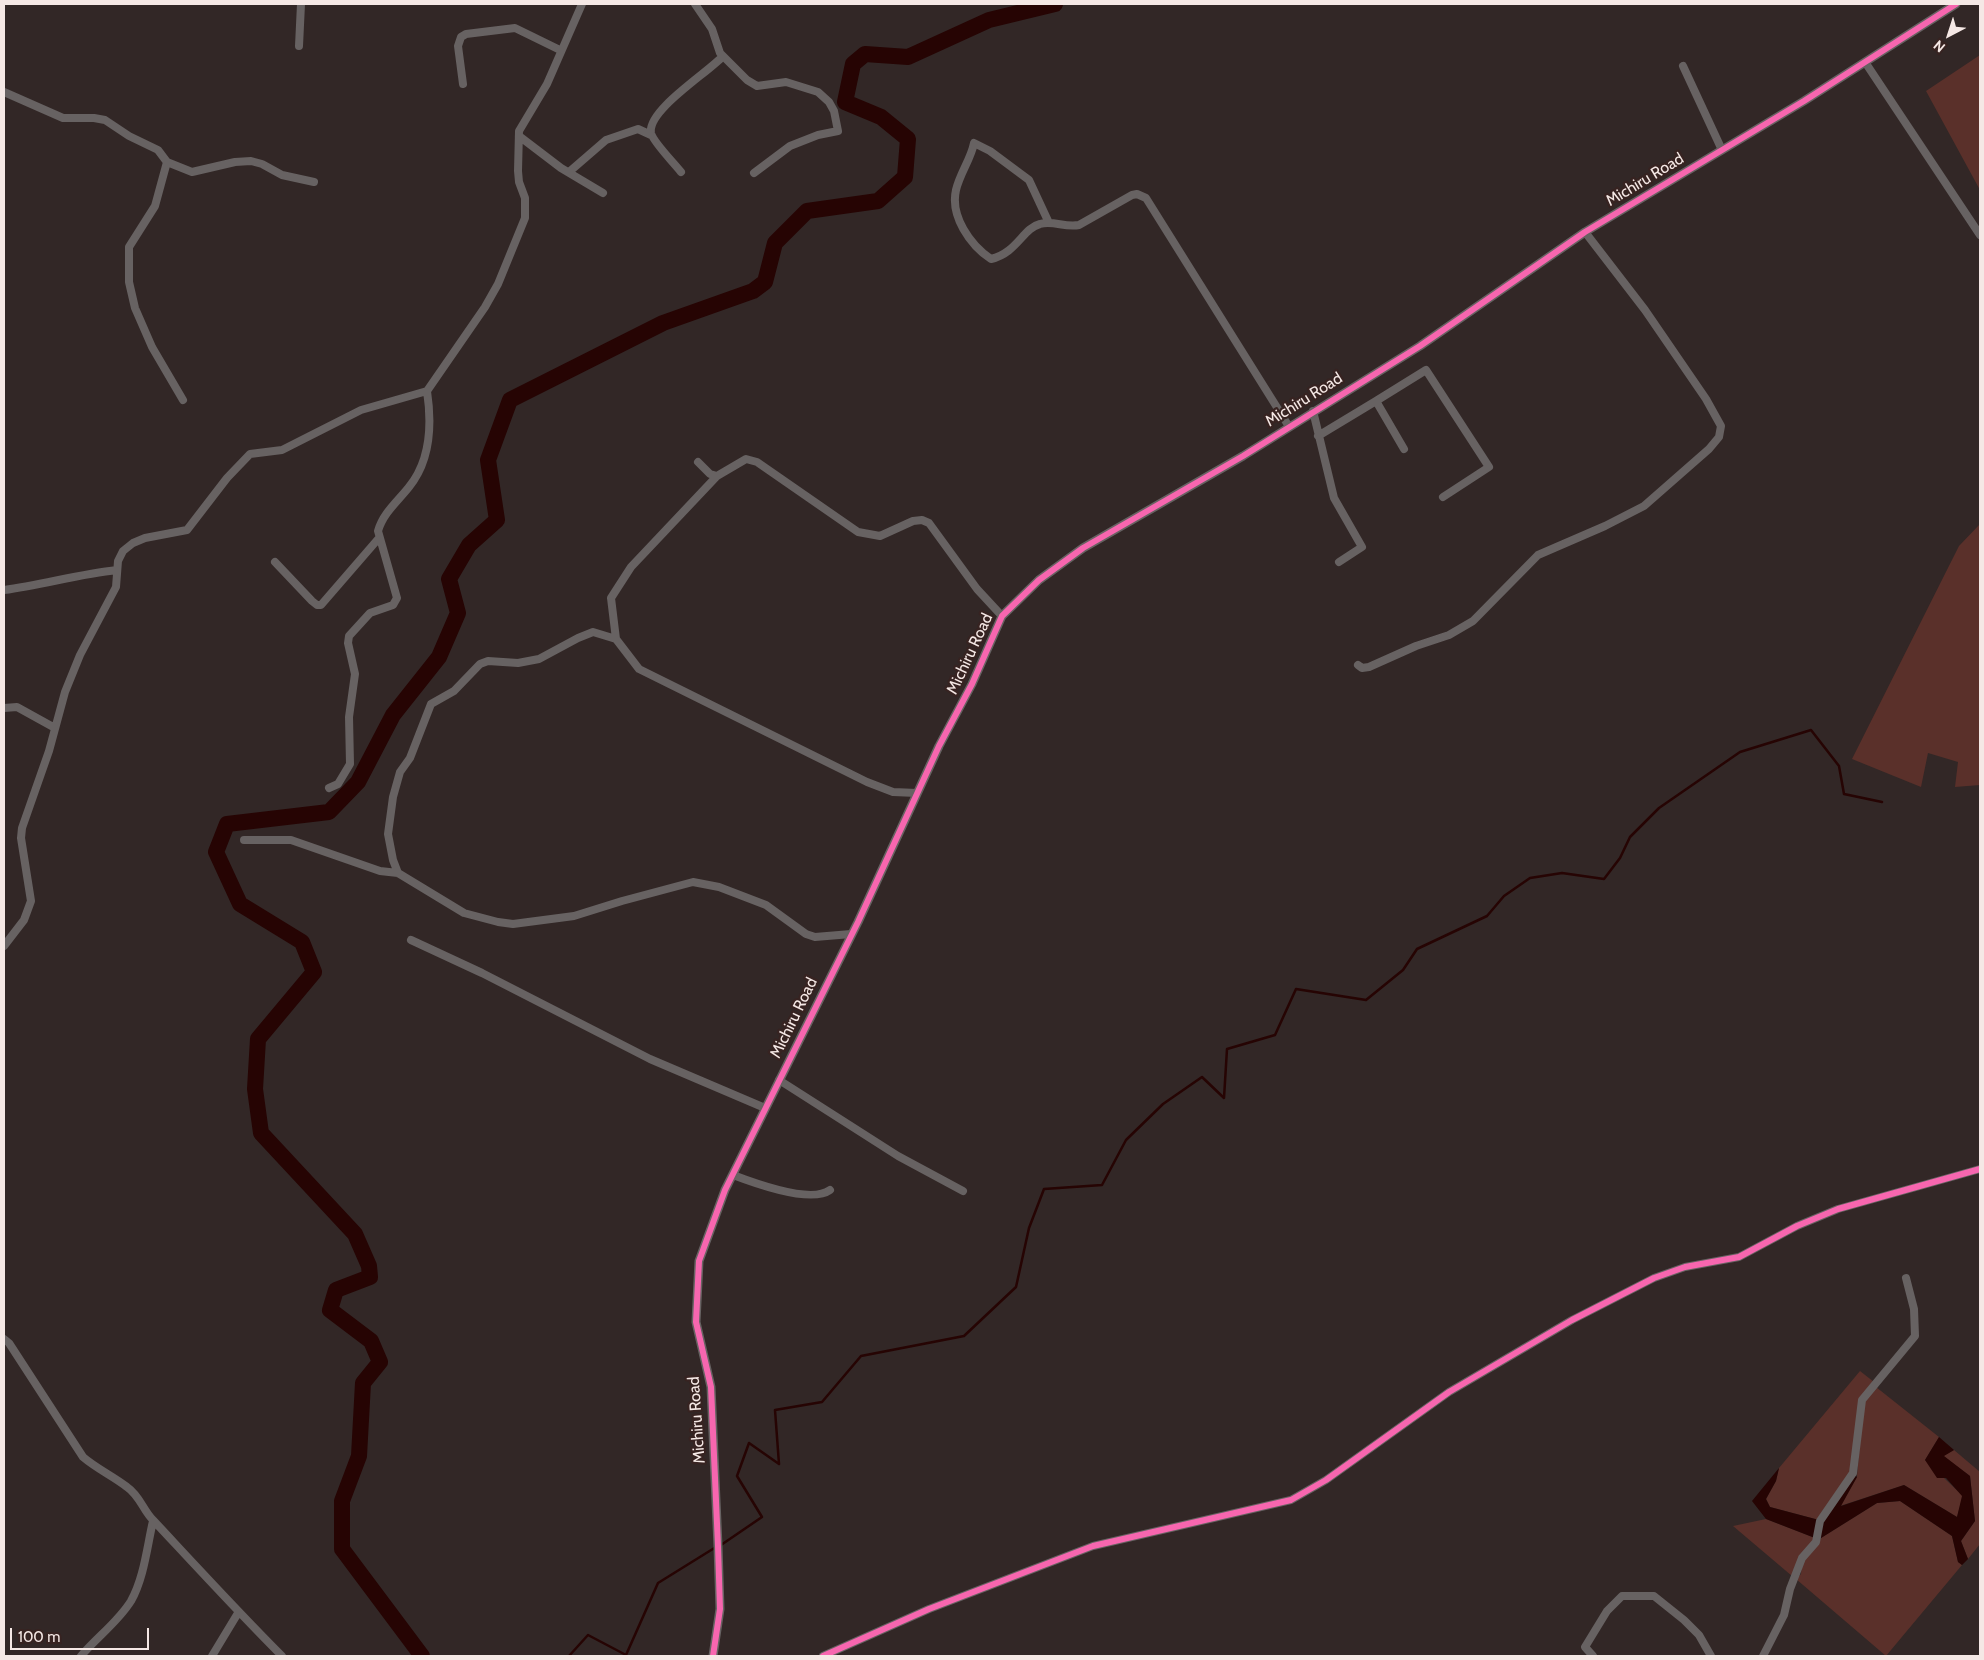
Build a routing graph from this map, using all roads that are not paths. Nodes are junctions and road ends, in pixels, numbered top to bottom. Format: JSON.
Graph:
{"nodes":[{"id":1,"x":301,"y":4,"type":"edge"},
{"id":2,"x":582,"y":4,"type":"edge"},
{"id":3,"x":695,"y":4,"type":"edge"},
{"id":4,"x":1956,"y":4,"type":"edge"},
{"id":5,"x":299,"y":46,"type":"dead end"},
{"id":6,"x":560,"y":50,"type":"junction"},
{"id":7,"x":723,"y":56,"type":"junction"},
{"id":8,"x":1865,"y":62,"type":"junction"},
{"id":9,"x":1683,"y":66,"type":"dead end"},
{"id":10,"x":464,"y":84,"type":"dead end"},
{"id":11,"x":4,"y":92,"type":"edge"},
{"id":12,"x":651,"y":135,"type":"junction"},
{"id":13,"x":519,"y":136,"type":"junction"},
{"id":14,"x":1722,"y":150,"type":"junction"},
{"id":15,"x":167,"y":162,"type":"junction"},
{"id":16,"x":569,"y":172,"type":"junction"},
{"id":17,"x":681,"y":172,"type":"dead end"},
{"id":18,"x":754,"y":173,"type":"dead end"},
{"id":19,"x":314,"y":182,"type":"dead end"},
{"id":20,"x":603,"y":193,"type":"dead end"},
{"id":21,"x":1049,"y":223,"type":"junction"},
{"id":22,"x":1585,"y":232,"type":"junction"},
{"id":23,"x":1980,"y":236,"type":"edge"},
{"id":24,"x":427,"y":391,"type":"junction"},
{"id":25,"x":183,"y":400,"type":"dead end"},
{"id":26,"x":1376,"y":400,"type":"junction"},
{"id":27,"x":1313,"y":411,"type":"junction"},
{"id":28,"x":1288,"y":425,"type":"junction"},
{"id":29,"x":1318,"y":436,"type":"junction"},
{"id":30,"x":1404,"y":449,"type":"dead end"},
{"id":31,"x":698,"y":462,"type":"dead end"},
{"id":32,"x":717,"y":476,"type":"junction"},
{"id":33,"x":1443,"y":497,"type":"dead end"},
{"id":34,"x":379,"y":538,"type":"junction"},
{"id":35,"x":275,"y":562,"type":"dead end"},
{"id":36,"x":1340,"y":562,"type":"dead end"},
{"id":37,"x":117,"y":570,"type":"junction"},
{"id":38,"x":4,"y":590,"type":"edge"},
{"id":39,"x":1002,"y":616,"type":"junction"},
{"id":40,"x":616,"y":639,"type":"junction"},
{"id":41,"x":1358,"y":665,"type":"dead end"},
{"id":42,"x":4,"y":708,"type":"edge"},
{"id":43,"x":55,"y":728,"type":"junction"},
{"id":44,"x":329,"y":788,"type":"dead end"},
{"id":45,"x":917,"y":793,"type":"junction"},
{"id":46,"x":244,"y":840,"type":"dead end"},
{"id":47,"x":398,"y":873,"type":"junction"},
{"id":48,"x":851,"y":934,"type":"junction"},
{"id":49,"x":411,"y":940,"type":"dead end"},
{"id":50,"x":4,"y":946,"type":"edge"},
{"id":51,"x":778,"y":1080,"type":"junction"},
{"id":52,"x":765,"y":1108,"type":"junction"},
{"id":53,"x":1980,"y":1169,"type":"edge"},
{"id":54,"x":733,"y":1175,"type":"junction"},
{"id":55,"x":830,"y":1190,"type":"dead end"},
{"id":56,"x":963,"y":1191,"type":"dead end"},
{"id":57,"x":1906,"y":1278,"type":"dead end"},
{"id":58,"x":5,"y":1342,"type":"edge"},
{"id":59,"x":153,"y":1521,"type":"junction"},
{"id":60,"x":238,"y":1613,"type":"junction"},
{"id":61,"x":81,"y":1656,"type":"edge"},
{"id":62,"x":212,"y":1656,"type":"edge"},
{"id":63,"x":282,"y":1656,"type":"edge"},
{"id":64,"x":713,"y":1656,"type":"edge"},
{"id":65,"x":823,"y":1656,"type":"edge"},
{"id":66,"x":1593,"y":1656,"type":"edge"},
{"id":67,"x":1711,"y":1656,"type":"edge"},
{"id":68,"x":1763,"y":1656,"type":"edge"}],
"edges":[{"from":1,"to":5,"type":"street"},
{"from":2,"to":6,"type":"street"},
{"from":3,"to":7,"type":"street"},
{"from":4,"to":8,"type":"street","name":"Michiru Road"},
{"from":6,"to":10,"type":"street"},
{"from":6,"to":13,"type":"street"},
{"from":7,"to":12,"type":"street"},
{"from":7,"to":18,"type":"street"},
{"from":8,"to":14,"type":"street","name":"Michiru Road"},
{"from":8,"to":23,"type":"street"},
{"from":9,"to":14,"type":"street"},
{"from":11,"to":15,"type":"street"},
{"from":12,"to":16,"type":"street"},
{"from":12,"to":17,"type":"street"},
{"from":13,"to":16,"type":"street"},
{"from":13,"to":24,"type":"street"},
{"from":14,"to":22,"type":"street","name":"Michiru Road"},
{"from":15,"to":19,"type":"street"},
{"from":15,"to":25,"type":"street"},
{"from":16,"to":20,"type":"street"},
{"from":21,"to":21,"type":"street"},
{"from":21,"to":28,"type":"street"},
{"from":22,"to":27,"type":"street","name":"Michiru Road"},
{"from":22,"to":41,"type":"street"},
{"from":24,"to":34,"type":"street"},
{"from":24,"to":37,"type":"street"},
{"from":26,"to":29,"type":"street"},
{"from":26,"to":30,"type":"street"},
{"from":26,"to":33,"type":"street"},
{"from":27,"to":28,"type":"street","name":"Michiru Road"},
{"from":27,"to":29,"type":"street"},
{"from":28,"to":39,"type":"street","name":"Michiru Road"},
{"from":29,"to":36,"type":"street"},
{"from":31,"to":32,"type":"street"},
{"from":32,"to":39,"type":"street"},
{"from":32,"to":40,"type":"street"},
{"from":34,"to":35,"type":"street"},
{"from":34,"to":44,"type":"street"},
{"from":37,"to":38,"type":"street"},
{"from":37,"to":43,"type":"street"},
{"from":39,"to":45,"type":"street","name":"Michiru Road"},
{"from":40,"to":45,"type":"street"},
{"from":40,"to":47,"type":"street"},
{"from":42,"to":43,"type":"street"},
{"from":43,"to":50,"type":"street"},
{"from":45,"to":48,"type":"street","name":"Michiru Road"},
{"from":46,"to":47,"type":"street"},
{"from":47,"to":48,"type":"street"},
{"from":48,"to":51,"type":"street","name":"Michiru Road"},
{"from":49,"to":52,"type":"street"},
{"from":51,"to":52,"type":"street","name":"Michiru Road"},
{"from":51,"to":56,"type":"street"},
{"from":52,"to":54,"type":"street","name":"Michiru Road"},
{"from":53,"to":65,"type":"street"},
{"from":54,"to":55,"type":"street"},
{"from":54,"to":64,"type":"street","name":"Michiru Road"},
{"from":57,"to":68,"type":"street"},
{"from":58,"to":59,"type":"street"},
{"from":59,"to":60,"type":"street"},
{"from":59,"to":61,"type":"street"},
{"from":60,"to":62,"type":"street"},
{"from":60,"to":63,"type":"street"},
{"from":66,"to":67,"type":"street"}]}
